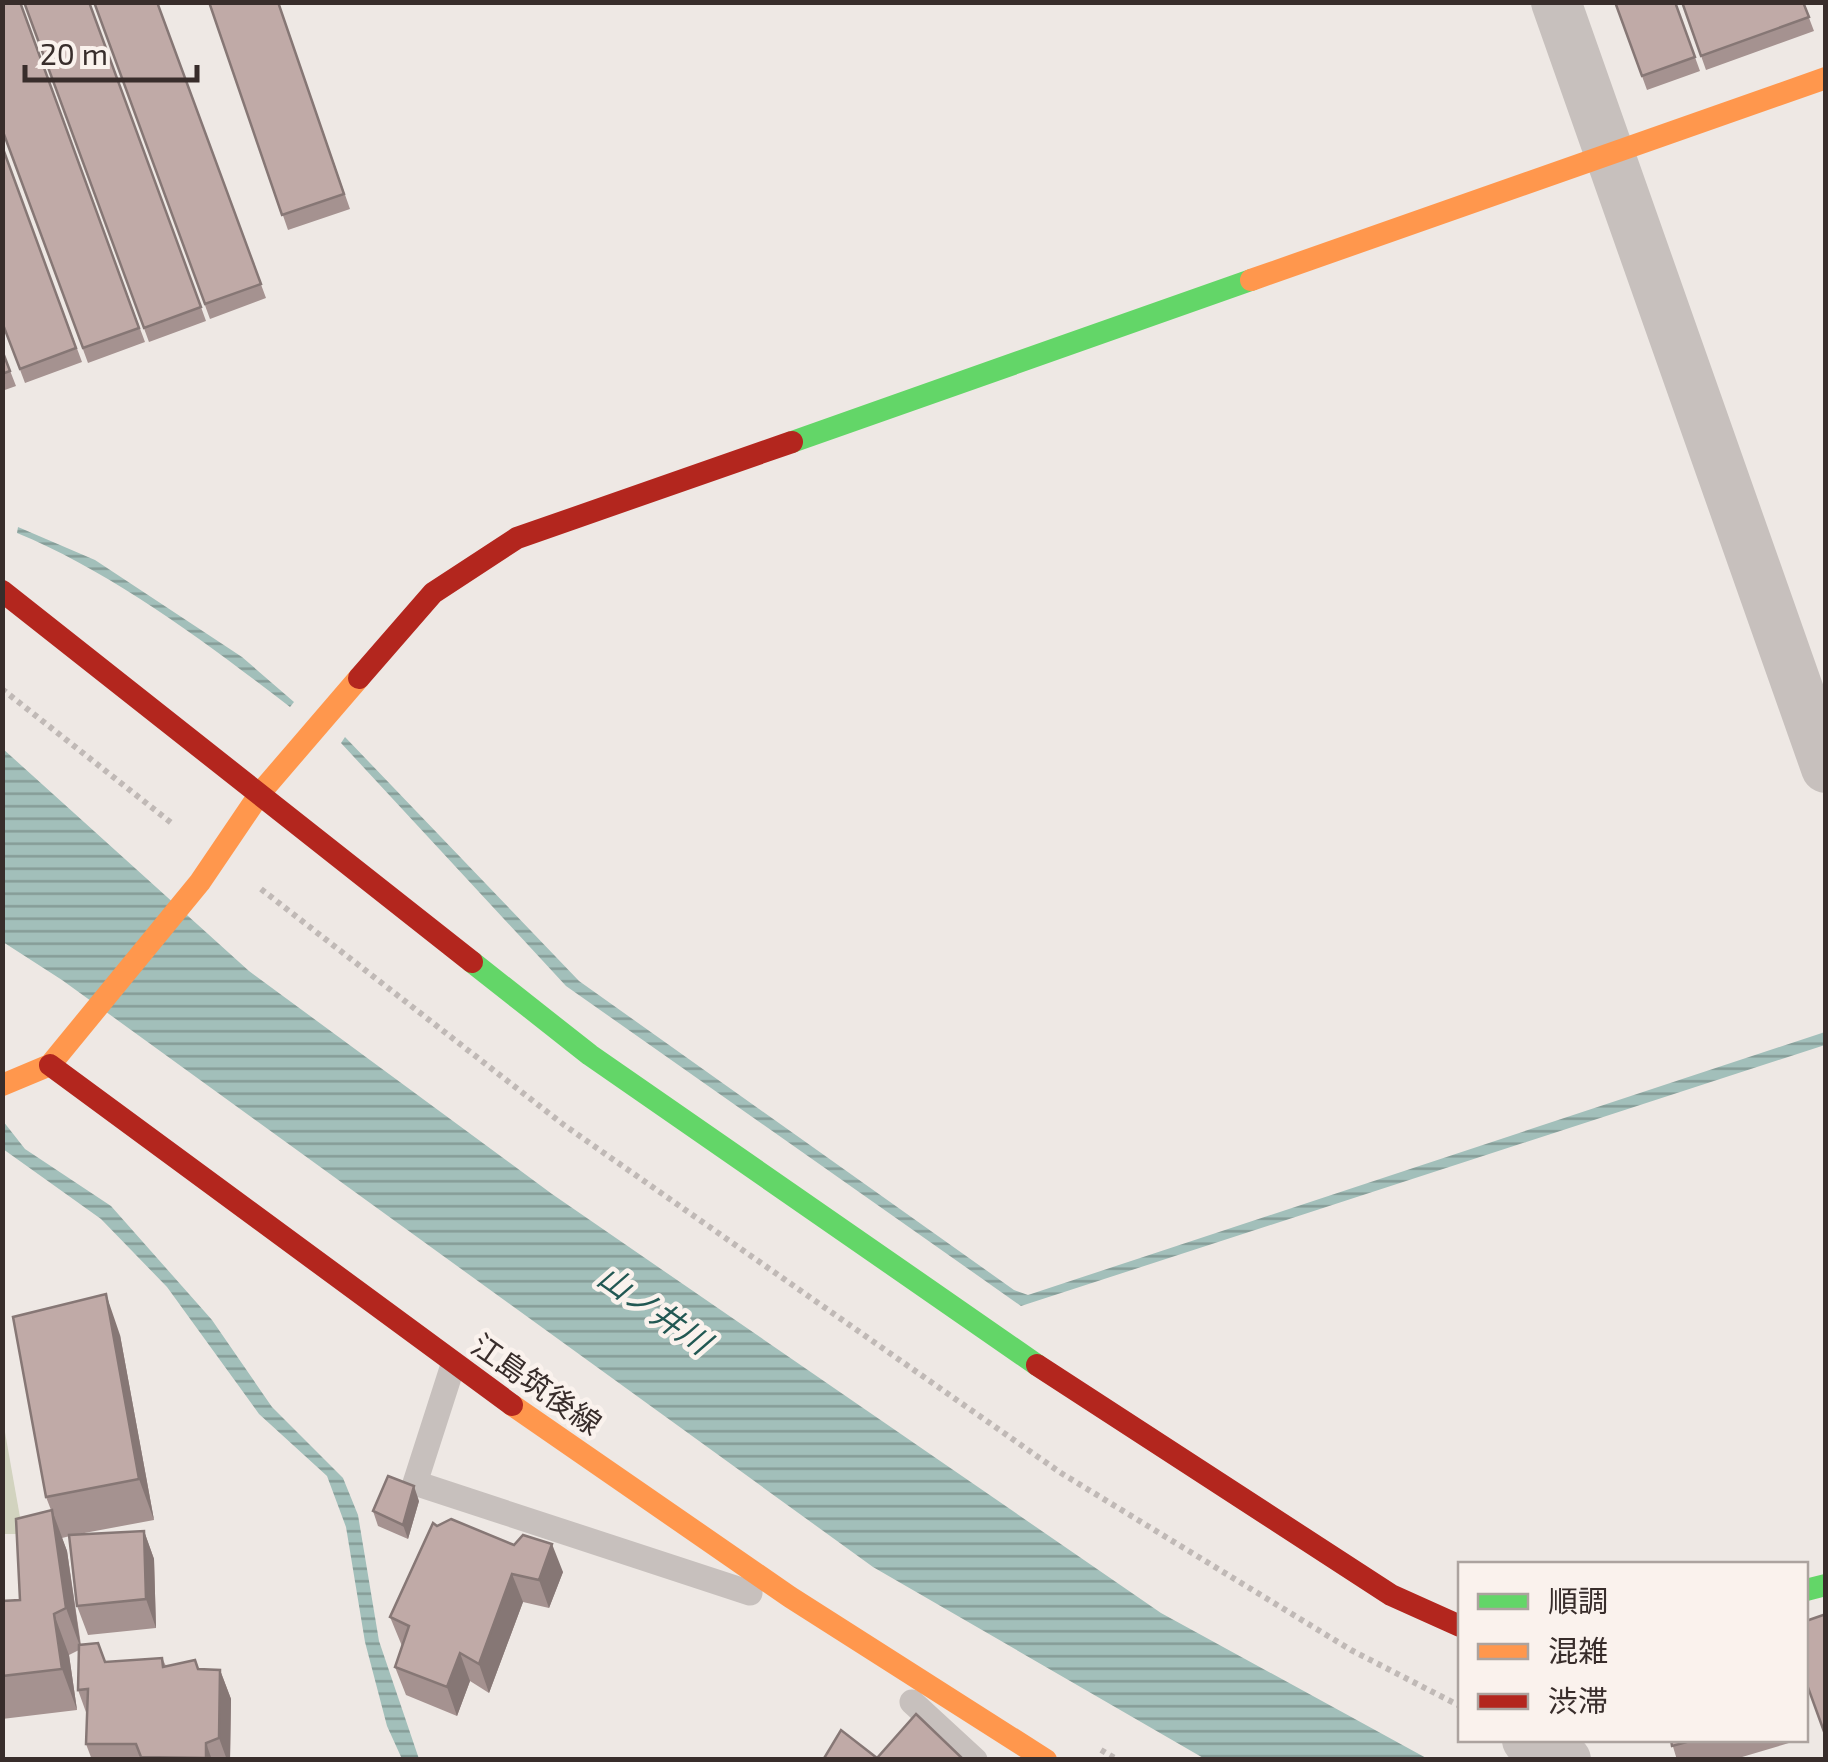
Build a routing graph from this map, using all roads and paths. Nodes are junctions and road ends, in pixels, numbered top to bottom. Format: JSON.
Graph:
{"nodes":[{"id":1,"x":1556,"y":2,"type":"edge"},
{"id":2,"x":1826,"y":78,"type":"edge"},
{"id":3,"x":1609,"y":153,"type":"junction"},
{"id":4,"x":2,"y":591,"type":"edge"},
{"id":5,"x":2,"y":689,"type":"edge"},
{"id":6,"x":1826,"y":768,"type":"edge"},
{"id":7,"x":260,"y":792,"type":"junction"},
{"id":8,"x":217,"y":855,"type":"junction"},
{"id":9,"x":50,"y":1065,"type":"junction"},
{"id":10,"x":2,"y":1084,"type":"edge"},
{"id":11,"x":453,"y":1365,"type":"junction"},
{"id":12,"x":817,"y":1615,"type":"junction"},
{"id":13,"x":1458,"y":1625,"type":"edge"},
{"id":14,"x":1458,"y":1705,"type":"edge"},
{"id":15,"x":1531,"y":1742,"type":"edge"},
{"id":16,"x":975,"y":1760,"type":"edge"},
{"id":17,"x":1046,"y":1760,"type":"edge"},
{"id":18,"x":1566,"y":1760,"type":"edge"}],
"edges":[{"from":1,"to":3,"type":"street"},
{"from":2,"to":3,"type":"street"},
{"from":3,"to":6,"type":"street"},
{"from":3,"to":7,"type":"street"},
{"from":4,"to":7,"type":"street"},
{"from":5,"to":8,"type":"path"},
{"from":7,"to":8,"type":"street"},
{"from":7,"to":13,"type":"street"},
{"from":8,"to":9,"type":"street"},
{"from":8,"to":14,"type":"path"},
{"from":9,"to":10,"type":"street"},
{"from":9,"to":11,"type":"street","name":"江島筑後線"},
{"from":11,"to":12,"type":"street","name":"江島筑後線"},
{"from":11,"to":12,"type":"lane"},
{"from":12,"to":16,"type":"lane"},
{"from":12,"to":17,"type":"street","name":"江島筑後線"},
{"from":15,"to":18,"type":"street"}]}
